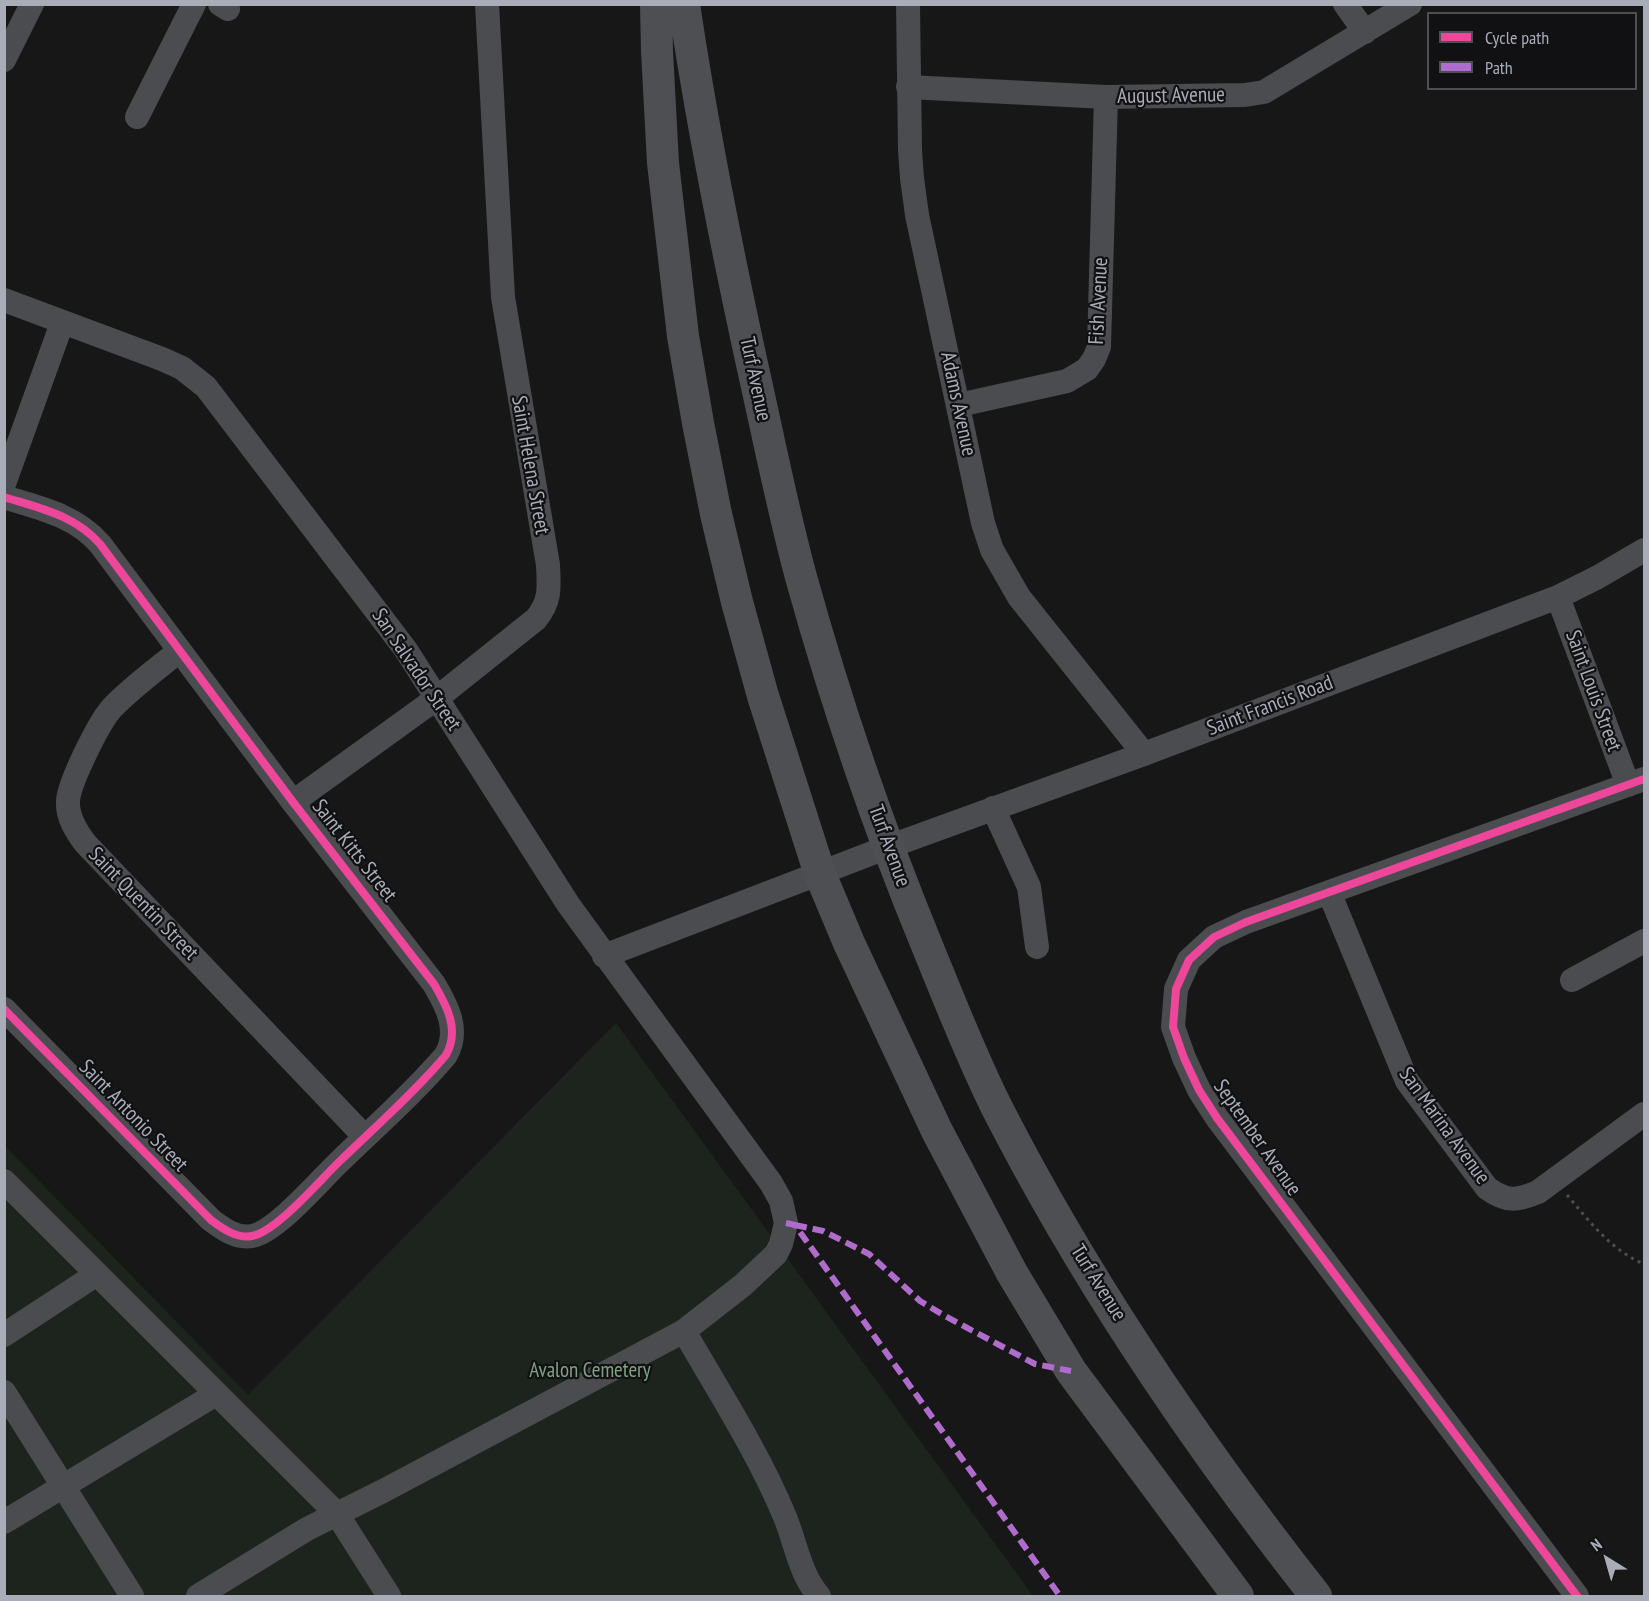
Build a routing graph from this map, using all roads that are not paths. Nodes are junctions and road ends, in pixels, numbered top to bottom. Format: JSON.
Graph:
{"nodes":[{"id":1,"x":32,"y":4,"type":"edge"},
{"id":2,"x":194,"y":4,"type":"edge"},
{"id":3,"x":487,"y":4,"type":"edge"},
{"id":4,"x":656,"y":4,"type":"edge"},
{"id":5,"x":684,"y":4,"type":"edge"},
{"id":6,"x":908,"y":4,"type":"edge"},
{"id":7,"x":1345,"y":4,"type":"edge"},
{"id":8,"x":1410,"y":4,"type":"edge"},
{"id":9,"x":1365,"y":32,"type":"junction"},
{"id":10,"x":4,"y":60,"type":"edge"},
{"id":11,"x":908,"y":87,"type":"junction"},
{"id":12,"x":1106,"y":97,"type":"junction"},
{"id":13,"x":137,"y":117,"type":"dead end"},
{"id":14,"x":4,"y":300,"type":"edge"},
{"id":15,"x":62,"y":323,"type":"junction"},
{"id":16,"x":959,"y":405,"type":"junction"},
{"id":17,"x":4,"y":484,"type":"edge"},
{"id":18,"x":4,"y":497,"type":"edge"},
{"id":19,"x":1644,"y":550,"type":"edge"},
{"id":20,"x":1558,"y":597,"type":"junction"},
{"id":21,"x":179,"y":651,"type":"junction"},
{"id":22,"x":437,"y":698,"type":"junction"},
{"id":23,"x":1144,"y":754,"type":"junction"},
{"id":24,"x":1636,"y":782,"type":"edge"},
{"id":25,"x":293,"y":802,"type":"junction"},
{"id":26,"x":993,"y":808,"type":"junction"},
{"id":27,"x":888,"y":847,"type":"junction"},
{"id":28,"x":820,"y":874,"type":"junction"},
{"id":29,"x":1329,"y":892,"type":"junction"},
{"id":30,"x":1644,"y":941,"type":"edge"},
{"id":31,"x":1037,"y":946,"type":"dead end"},
{"id":32,"x":604,"y":956,"type":"junction"},
{"id":33,"x":1572,"y":980,"type":"dead end"},
{"id":34,"x":4,"y":1009,"type":"edge"},
{"id":35,"x":1644,"y":1114,"type":"edge"},
{"id":36,"x":365,"y":1137,"type":"junction"},
{"id":37,"x":4,"y":1181,"type":"edge"},
{"id":38,"x":244,"y":1237,"type":"joint"},
{"id":39,"x":97,"y":1274,"type":"junction"},
{"id":40,"x":684,"y":1331,"type":"junction"},
{"id":41,"x":4,"y":1335,"type":"edge"},
{"id":42,"x":4,"y":1392,"type":"edge"},
{"id":43,"x":216,"y":1394,"type":"junction"},
{"id":44,"x":64,"y":1485,"type":"junction"},
{"id":45,"x":337,"y":1514,"type":"junction"},
{"id":46,"x":4,"y":1522,"type":"edge"},
{"id":47,"x":812,"y":1592,"type":"edge"},
{"id":48,"x":132,"y":1596,"type":"edge"},
{"id":49,"x":198,"y":1596,"type":"edge"},
{"id":50,"x":389,"y":1596,"type":"edge"},
{"id":51,"x":1238,"y":1596,"type":"edge"},
{"id":52,"x":1316,"y":1596,"type":"edge"},
{"id":53,"x":1577,"y":1596,"type":"edge"}],
"edges":[{"from":1,"to":10,"type":"street"},
{"from":2,"to":13,"type":"street"},
{"from":3,"to":22,"type":"street","name":"Saint Helena Street"},
{"from":4,"to":28,"type":"main road"},
{"from":5,"to":27,"type":"main road","name":"Turf Avenue"},
{"from":6,"to":11,"type":"street","name":"Adams Avenue"},
{"from":7,"to":9,"type":"street"},
{"from":8,"to":9,"type":"street","name":"August Avenue"},
{"from":9,"to":12,"type":"street","name":"August Avenue"},
{"from":11,"to":12,"type":"street","name":"August Avenue"},
{"from":11,"to":16,"type":"street","name":"Adams Avenue"},
{"from":12,"to":16,"type":"street","name":"Fish Avenue"},
{"from":14,"to":15,"type":"street","name":"San Salvador Street"},
{"from":15,"to":17,"type":"street"},
{"from":15,"to":22,"type":"street","name":"San Salvador Street"},
{"from":16,"to":23,"type":"street","name":"Adams Avenue"},
{"from":18,"to":21,"type":"street","name":"Saint Kitts Street"},
{"from":19,"to":20,"type":"street","name":"Saint Francis Road"},
{"from":20,"to":23,"type":"street","name":"Saint Francis Road"},
{"from":20,"to":24,"type":"street","name":"Saint Louis Street"},
{"from":21,"to":25,"type":"street","name":"Saint Kitts Street"},
{"from":21,"to":36,"type":"street","name":"Saint Quentin Street"},
{"from":22,"to":25,"type":"street","name":"Saint Helena Street"},
{"from":22,"to":32,"type":"street","name":"San Salvador Street"},
{"from":23,"to":26,"type":"street","name":"Saint Francis Road"},
{"from":24,"to":29,"type":"street","name":"September Avenue"},
{"from":25,"to":36,"type":"street","name":"Saint Kitts Street"},
{"from":26,"to":27,"type":"street","name":"Saint Francis Road"},
{"from":26,"to":31,"type":"street"},
{"from":27,"to":28,"type":"street","name":"Saint Francis Road"},
{"from":27,"to":52,"type":"main road","name":"Turf Avenue"},
{"from":28,"to":32,"type":"street"},
{"from":28,"to":51,"type":"main road"},
{"from":29,"to":35,"type":"street","name":"San Marina Avenue"},
{"from":29,"to":53,"type":"street","name":"September Avenue"},
{"from":30,"to":33,"type":"street"},
{"from":32,"to":40,"type":"street","name":"San Salvador Street"},
{"from":34,"to":38,"type":"street","name":"Saint Antonio Street"},
{"from":36,"to":38,"type":"street","name":"Saint Kitts Street"},
{"from":37,"to":39,"type":"street"},
{"from":39,"to":41,"type":"street"},
{"from":39,"to":43,"type":"street"},
{"from":40,"to":45,"type":"street"},
{"from":40,"to":47,"type":"street"},
{"from":42,"to":44,"type":"street"},
{"from":43,"to":44,"type":"street"},
{"from":43,"to":45,"type":"street"},
{"from":44,"to":46,"type":"street"},
{"from":44,"to":48,"type":"street"},
{"from":45,"to":49,"type":"street"},
{"from":45,"to":50,"type":"street"}]}
